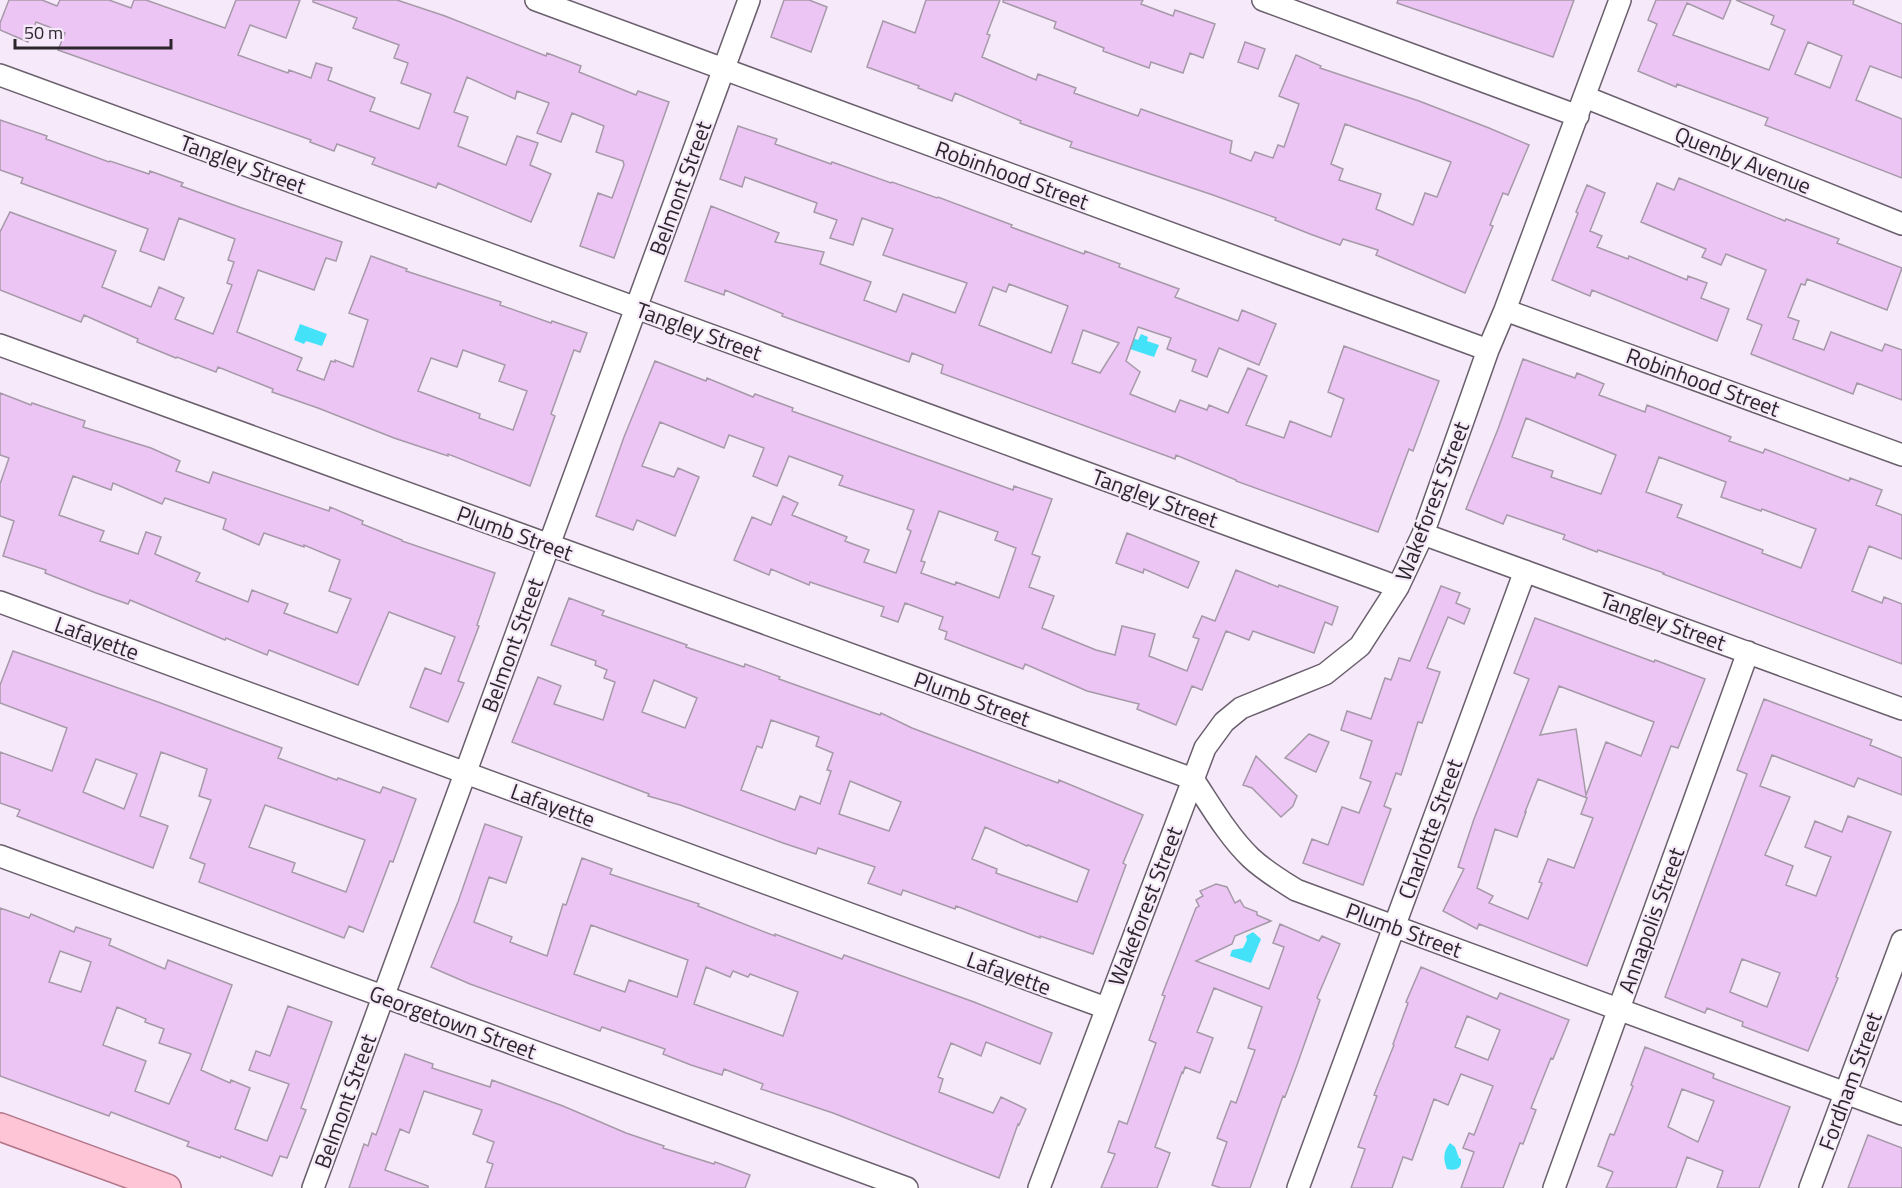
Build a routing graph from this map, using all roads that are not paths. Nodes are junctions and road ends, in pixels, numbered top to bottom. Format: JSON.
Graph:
{"nodes":[{"id":1,"x":536,"y":0,"type":"edge"},
{"id":2,"x":749,"y":0,"type":"edge"},
{"id":3,"x":1263,"y":0,"type":"edge"},
{"id":4,"x":1620,"y":0,"type":"edge"},
{"id":5,"x":723,"y":69,"type":"junction"},
{"id":6,"x":0,"y":75,"type":"edge"},
{"id":7,"x":1581,"y":106,"type":"junction"},
{"id":8,"x":1902,"y":224,"type":"edge"},
{"id":9,"x":636,"y":308,"type":"junction"},
{"id":10,"x":1505,"y":310,"type":"junction"},
{"id":11,"x":0,"y":345,"type":"edge"},
{"id":12,"x":1488,"y":350,"type":"junction"},
{"id":13,"x":1902,"y":455,"type":"edge"},
{"id":14,"x":1423,"y":534,"type":"junction"},
{"id":15,"x":549,"y":545,"type":"junction"},
{"id":16,"x":1525,"y":571,"type":"junction"},
{"id":17,"x":1398,"y":587,"type":"junction"},
{"id":18,"x":0,"y":602,"type":"edge"},
{"id":19,"x":1748,"y":652,"type":"junction"},
{"id":20,"x":1902,"y":710,"type":"edge"},
{"id":21,"x":465,"y":773,"type":"junction"},
{"id":22,"x":1193,"y":779,"type":"junction"},
{"id":23,"x":0,"y":856,"type":"edge"},
{"id":24,"x":1394,"y":926,"type":"junction"},
{"id":25,"x":1902,"y":940,"type":"edge"},
{"id":26,"x":383,"y":996,"type":"junction"},
{"id":27,"x":1106,"y":1008,"type":"junction"},
{"id":28,"x":1619,"y":1009,"type":"junction"},
{"id":29,"x":1845,"y":1093,"type":"junction"},
{"id":30,"x":1902,"y":1114,"type":"edge"},
{"id":31,"x":0,"y":1127,"type":"edge"},
{"id":32,"x":167,"y":1188,"type":"edge"},
{"id":33,"x":313,"y":1188,"type":"edge"},
{"id":34,"x":906,"y":1188,"type":"edge"},
{"id":35,"x":1040,"y":1188,"type":"edge"},
{"id":36,"x":1298,"y":1188,"type":"edge"},
{"id":37,"x":1554,"y":1188,"type":"edge"},
{"id":38,"x":1810,"y":1188,"type":"edge"}],
"edges":[{"from":1,"to":5,"type":"street","name":"Robinhood Street"},
{"from":2,"to":5,"type":"street","name":"Belmont Street"},
{"from":3,"to":7,"type":"street","name":"Quenby Avenue"},
{"from":4,"to":7,"type":"street","name":"Wakeforest Street"},
{"from":5,"to":9,"type":"street","name":"Belmont Street"},
{"from":5,"to":12,"type":"street","name":"Robinhood Street"},
{"from":6,"to":9,"type":"street","name":"Tangley Street"},
{"from":7,"to":8,"type":"street","name":"Quenby Avenue"},
{"from":7,"to":10,"type":"street","name":"Wakeforest Street"},
{"from":9,"to":15,"type":"street","name":"Belmont Street"},
{"from":9,"to":17,"type":"street","name":"Tangley Street"},
{"from":10,"to":12,"type":"street","name":"Wakeforest Street"},
{"from":10,"to":13,"type":"street","name":"Robinhood Street"},
{"from":11,"to":15,"type":"street","name":"Plumb Street"},
{"from":12,"to":14,"type":"street","name":"Wakeforest Street"},
{"from":14,"to":16,"type":"street","name":"Tangley Street"},
{"from":14,"to":17,"type":"street","name":"Wakeforest Street"},
{"from":15,"to":21,"type":"street","name":"Belmont Street"},
{"from":15,"to":22,"type":"street","name":"Plumb Street"},
{"from":16,"to":19,"type":"street","name":"Tangley Street"},
{"from":16,"to":24,"type":"street","name":"Charlotte Street"},
{"from":17,"to":22,"type":"street","name":"Wakeforest Street"},
{"from":18,"to":21,"type":"street","name":"Lafayette"},
{"from":19,"to":20,"type":"street","name":"Tangley Street"},
{"from":19,"to":28,"type":"street","name":"Annapolis Street"},
{"from":21,"to":26,"type":"street","name":"Belmont Street"},
{"from":21,"to":27,"type":"street","name":"Lafayette"},
{"from":22,"to":24,"type":"street","name":"Plumb Street"},
{"from":22,"to":27,"type":"street","name":"Wakeforest Street"},
{"from":23,"to":26,"type":"street","name":"Georgetown Street"},
{"from":24,"to":28,"type":"street","name":"Plumb Street"},
{"from":24,"to":36,"type":"street","name":"Charlotte Street"},
{"from":25,"to":29,"type":"street","name":"Fordham Street"},
{"from":26,"to":33,"type":"street","name":"Belmont Street"},
{"from":26,"to":34,"type":"street","name":"Georgetown Street"},
{"from":27,"to":35,"type":"street","name":"Wakeforest Street"},
{"from":28,"to":29,"type":"street","name":"Plumb Street"},
{"from":28,"to":37,"type":"street","name":"Annapolis Street"},
{"from":29,"to":30,"type":"street","name":"Plumb Street"},
{"from":29,"to":38,"type":"street","name":"Fordham Street"},
{"from":31,"to":32,"type":"main road"}]}
